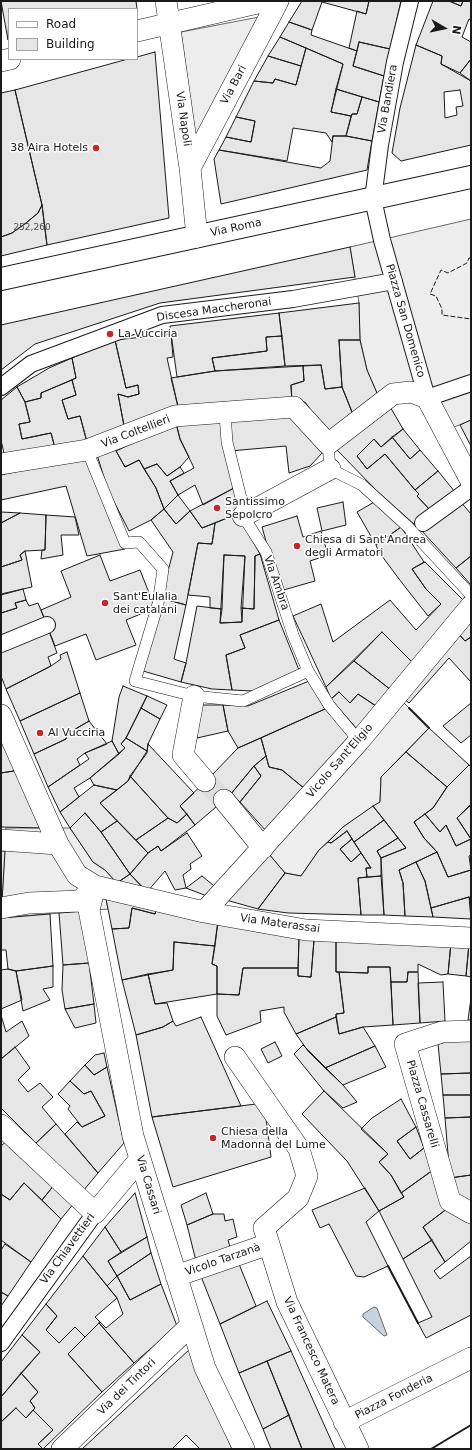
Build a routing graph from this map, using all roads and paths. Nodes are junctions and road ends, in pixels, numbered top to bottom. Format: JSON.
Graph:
{"nodes":[{"id":1,"x":166,"y":1,"type":"edge"},
{"id":2,"x":266,"y":1,"type":"edge"},
{"id":3,"x":278,"y":1,"type":"edge"},
{"id":4,"x":410,"y":1,"type":"edge"},
{"id":5,"x":169,"y":24,"type":"junction"},
{"id":6,"x":138,"y":31,"type":"edge"},
{"id":7,"x":190,"y":168,"type":"junction"},
{"id":8,"x":471,"y":177,"type":"edge"},
{"id":9,"x":373,"y":199,"type":"junction"},
{"id":10,"x":197,"y":236,"type":"junction"},
{"id":11,"x":1,"y":279,"type":"edge"},
{"id":12,"x":394,"y":281,"type":"junction"},
{"id":13,"x":471,"y":384,"type":"edge"},
{"id":14,"x":1,"y":387,"type":"edge"},
{"id":15,"x":428,"y":398,"type":"junction"},
{"id":16,"x":225,"y":413,"type":"junction"},
{"id":17,"x":328,"y":444,"type":"junction"},
{"id":18,"x":87,"y":450,"type":"junction"},
{"id":19,"x":1,"y":464,"type":"edge"},
{"id":20,"x":330,"y":468,"type":"junction"},
{"id":21,"x":471,"y":481,"type":"edge"},
{"id":22,"x":471,"y":488,"type":"edge"},
{"id":23,"x":243,"y":516,"type":"junction"},
{"id":24,"x":422,"y":523,"type":"dead end"},
{"id":25,"x":471,"y":595,"type":"edge"},
{"id":26,"x":471,"y":606,"type":"edge"},
{"id":27,"x":47,"y":625,"type":"dead end"},
{"id":28,"x":1,"y":644,"type":"edge"},
{"id":29,"x":308,"y":671,"type":"junction"},
{"id":30,"x":194,"y":696,"type":"junction"},
{"id":31,"x":1,"y":715,"type":"edge"},
{"id":32,"x":359,"y":741,"type":"junction"},
{"id":33,"x":205,"y":781,"type":"tunnel mouth"},
{"id":34,"x":224,"y":800,"type":"tunnel mouth"},
{"id":35,"x":55,"y":836,"type":"junction"},
{"id":36,"x":3,"y":840,"type":"edge"},
{"id":37,"x":263,"y":848,"type":"junction"},
{"id":38,"x":95,"y":886,"type":"junction"},
{"id":39,"x":1,"y":908,"type":"edge"},
{"id":40,"x":204,"y":912,"type":"junction"},
{"id":41,"x":471,"y":938,"type":"edge"},
{"id":42,"x":471,"y":1030,"type":"edge"},
{"id":43,"x":235,"y":1057,"type":"dead end"},
{"id":44,"x":2,"y":1130,"type":"edge"},
{"id":45,"x":140,"y":1159,"type":"junction"},
{"id":46,"x":94,"y":1213,"type":"junction"},
{"id":47,"x":471,"y":1213,"type":"edge"},
{"id":48,"x":269,"y":1244,"type":"junction"},
{"id":49,"x":176,"y":1276,"type":"junction"},
{"id":50,"x":191,"y":1325,"type":"junction"},
{"id":51,"x":1,"y":1343,"type":"edge"},
{"id":52,"x":471,"y":1358,"type":"edge"},
{"id":53,"x":344,"y":1422,"type":"junction"},
{"id":54,"x":62,"y":1449,"type":"edge"},
{"id":55,"x":244,"y":1449,"type":"edge"},
{"id":56,"x":358,"y":1449,"type":"edge"}],
"edges":[{"from":1,"to":5,"type":"street","name":"Via Napoli"},
{"from":2,"to":5,"type":"street"},
{"from":3,"to":7,"type":"street","name":"Via Bari"},
{"from":4,"to":9,"type":"street","name":"Via Bandiera"},
{"from":5,"to":6,"type":"street"},
{"from":5,"to":7,"type":"street","name":"Via Napoli"},
{"from":7,"to":10,"type":"street","name":"Via Napoli"},
{"from":8,"to":9,"type":"street","name":"Via Roma"},
{"from":9,"to":10,"type":"street","name":"Via Roma"},
{"from":9,"to":12,"type":"street","name":"Piazza San Domenico"},
{"from":10,"to":11,"type":"street","name":"Via Roma"},
{"from":12,"to":14,"type":"street","name":"Discesa Maccheronai"},
{"from":12,"to":15,"type":"street","name":"Piazza San Domenico"},
{"from":13,"to":15,"type":"street"},
{"from":15,"to":17,"type":"street"},
{"from":15,"to":21,"type":"street"},
{"from":16,"to":17,"type":"street","name":"Via Coltellieri"},
{"from":16,"to":18,"type":"street","name":"Via Coltellieri"},
{"from":16,"to":23,"type":"lane","name":"Via Ambra"},
{"from":17,"to":20,"type":"lane"},
{"from":18,"to":19,"type":"street","name":"Via Coltellieri"},
{"from":18,"to":30,"type":"lane"},
{"from":20,"to":23,"type":"street"},
{"from":20,"to":25,"type":"lane"},
{"from":22,"to":24,"type":"street"},
{"from":23,"to":29,"type":"lane","name":"Via Ambra"},
{"from":26,"to":32,"type":"street","name":"Vicolo Sant'Eligio"},
{"from":27,"to":28,"type":"street"},
{"from":29,"to":30,"type":"lane"},
{"from":29,"to":32,"type":"lane","name":"Via Ambra"},
{"from":30,"to":33,"type":"street"},
{"from":31,"to":35,"type":"street","name":"Via Materassai"},
{"from":32,"to":37,"type":"street","name":"Vicolo Sant'Eligio"},
{"from":34,"to":37,"type":"street"},
{"from":35,"to":36,"type":"street"},
{"from":35,"to":38,"type":"street","name":"Via Materassai"},
{"from":37,"to":40,"type":"street","name":"Vicolo Sant'Eligio"},
{"from":38,"to":39,"type":"street"},
{"from":38,"to":40,"type":"street","name":"Via Materassai"},
{"from":38,"to":45,"type":"street","name":"Via Cassari"},
{"from":40,"to":41,"type":"street","name":"Via Materassai"},
{"from":42,"to":47,"type":"street","name":"Piazza Cassarelli"},
{"from":43,"to":48,"type":"street","name":"Via Francesco Matera"},
{"from":44,"to":46,"type":"street"},
{"from":45,"to":46,"type":"street","name":"Via Chiavettieri"},
{"from":45,"to":49,"type":"street","name":"Via Cassari"},
{"from":46,"to":51,"type":"street","name":"Via Chiavettieri"},
{"from":48,"to":49,"type":"street","name":"Vicolo Tarzanà"},
{"from":48,"to":53,"type":"street","name":"Via Francesco Matera"},
{"from":49,"to":50,"type":"street","name":"Via Cassari"},
{"from":50,"to":54,"type":"street","name":"Via dei Tintori"},
{"from":50,"to":55,"type":"street","name":"Via Cassari"},
{"from":52,"to":53,"type":"street","name":"Piazza Fonderia"},
{"from":53,"to":56,"type":"street","name":"Piazza Fonderia"}]}
